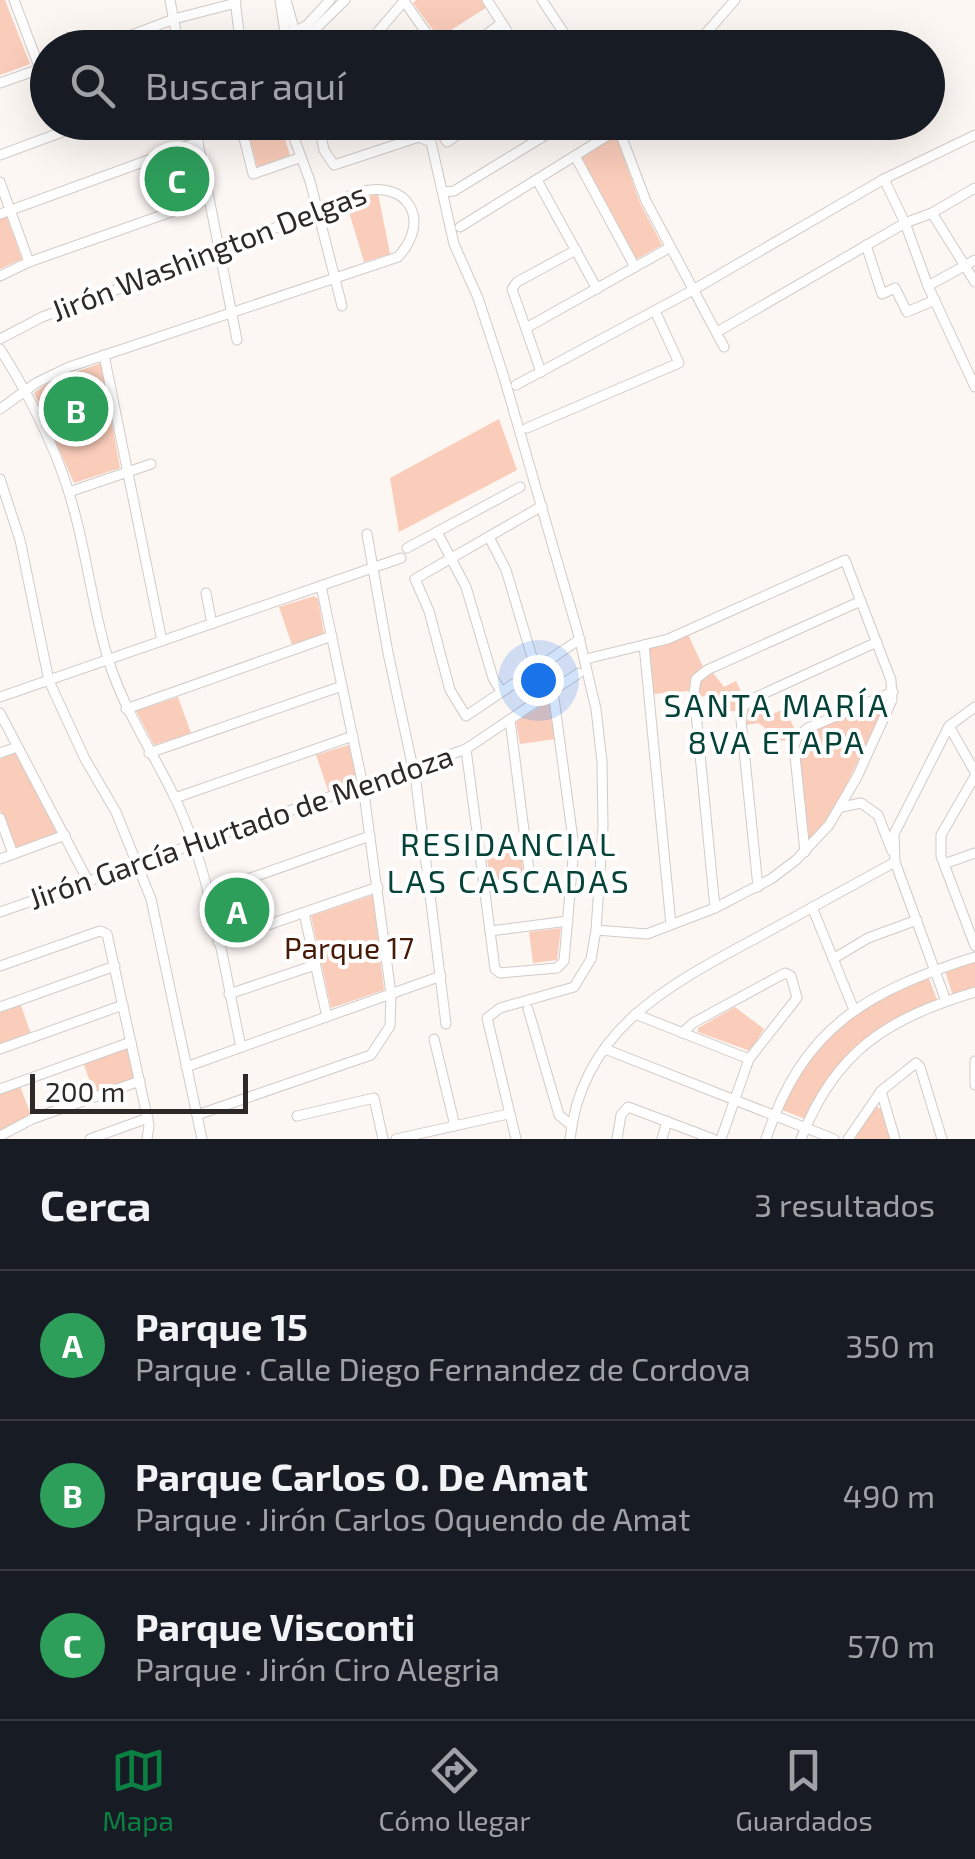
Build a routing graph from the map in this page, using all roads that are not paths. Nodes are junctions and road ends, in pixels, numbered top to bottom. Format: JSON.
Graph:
{"nodes":[{"id":1,"x":14,"y":0,"type":"edge"},
{"id":2,"x":170,"y":0,"type":"edge"},
{"id":3,"x":283,"y":0,"type":"edge"},
{"id":4,"x":330,"y":0,"type":"edge"},
{"id":5,"x":345,"y":0,"type":"edge"},
{"id":6,"x":487,"y":0,"type":"edge"},
{"id":7,"x":542,"y":0,"type":"edge"},
{"id":8,"x":734,"y":0,"type":"edge"},
{"id":9,"x":235,"y":1,"type":"edge"},
{"id":10,"x":405,"y":1,"type":"edge"},
{"id":11,"x":174,"y":19,"type":"junction"},
{"id":12,"x":502,"y":23,"type":"junction"},
{"id":13,"x":145,"y":30,"type":"edge"},
{"id":14,"x":176,"y":30,"type":"edge"},
{"id":15,"x":239,"y":30,"type":"edge"},
{"id":16,"x":289,"y":30,"type":"edge"},
{"id":17,"x":303,"y":30,"type":"edge"},
{"id":18,"x":307,"y":30,"type":"edge"},
{"id":19,"x":381,"y":30,"type":"edge"},
{"id":20,"x":425,"y":30,"type":"edge"},
{"id":21,"x":492,"y":30,"type":"edge"},
{"id":22,"x":506,"y":30,"type":"edge"},
{"id":23,"x":562,"y":30,"type":"edge"},
{"id":24,"x":708,"y":30,"type":"edge"},
{"id":25,"x":30,"y":36,"type":"edge"},
{"id":26,"x":30,"y":72,"type":"edge"},
{"id":27,"x":0,"y":83,"type":"edge"},
{"id":28,"x":975,"y":135,"type":"edge"},
{"id":29,"x":30,"y":139,"type":"edge"},
{"id":30,"x":34,"y":140,"type":"edge"},
{"id":31,"x":245,"y":140,"type":"edge"},
{"id":32,"x":294,"y":140,"type":"edge"},
{"id":33,"x":322,"y":140,"type":"edge"},
{"id":34,"x":417,"y":140,"type":"edge"},
{"id":35,"x":428,"y":140,"type":"edge"},
{"id":36,"x":538,"y":140,"type":"edge"},
{"id":37,"x":598,"y":140,"type":"edge"},
{"id":38,"x":622,"y":140,"type":"edge"},
{"id":39,"x":198,"y":142,"type":"joint"},
{"id":40,"x":0,"y":151,"type":"edge"},
{"id":41,"x":576,"y":156,"type":"junction"},
{"id":42,"x":299,"y":158,"type":"junction"},
{"id":43,"x":884,"y":179,"type":"junction"},
{"id":44,"x":537,"y":180,"type":"junction"},
{"id":45,"x":0,"y":182,"type":"edge"},
{"id":46,"x":443,"y":192,"type":"junction"},
{"id":47,"x":973,"y":193,"type":"edge"},
{"id":48,"x":208,"y":199,"type":"junction"},
{"id":49,"x":5,"y":211,"type":"edge"},
{"id":50,"x":318,"y":211,"type":"junction"},
{"id":51,"x":932,"y":214,"type":"junction"},
{"id":52,"x":905,"y":223,"type":"junction"},
{"id":53,"x":460,"y":227,"type":"dead end"},
{"id":54,"x":866,"y":246,"type":"junction"},
{"id":55,"x":669,"y":248,"type":"junction"},
{"id":56,"x":576,"y":250,"type":"junction"},
{"id":57,"x":219,"y":252,"type":"junction"},
{"id":58,"x":29,"y":262,"type":"junction"},
{"id":59,"x":971,"y":262,"type":"edge"},
{"id":60,"x":635,"y":267,"type":"junction"},
{"id":61,"x":0,"y":276,"type":"edge"},
{"id":62,"x":335,"y":278,"type":"junction"},
{"id":63,"x":975,"y":282,"type":"edge"},
{"id":64,"x":928,"y":286,"type":"junction"},
{"id":65,"x":597,"y":289,"type":"junction"},
{"id":66,"x":693,"y":290,"type":"junction"},
{"id":67,"x":935,"y":300,"type":"junction"},
{"id":68,"x":342,"y":306,"type":"dead end"},
{"id":69,"x":654,"y":311,"type":"junction"},
{"id":70,"x":232,"y":312,"type":"junction"},
{"id":71,"x":526,"y":328,"type":"junction"},
{"id":72,"x":717,"y":332,"type":"junction"},
{"id":73,"x":0,"y":340,"type":"edge"},
{"id":74,"x":237,"y":340,"type":"dead end"},
{"id":75,"x":724,"y":347,"type":"dead end"},
{"id":76,"x":0,"y":350,"type":"edge"},
{"id":77,"x":104,"y":355,"type":"junction"},
{"id":78,"x":541,"y":372,"type":"junction"},
{"id":79,"x":516,"y":385,"type":"dead end"},
{"id":80,"x":975,"y":387,"type":"edge"},
{"id":81,"x":26,"y":390,"type":"junction"},
{"id":82,"x":0,"y":409,"type":"edge"},
{"id":83,"x":527,"y":428,"type":"dead end"},
{"id":84,"x":151,"y":464,"type":"dead end"},
{"id":85,"x":127,"y":472,"type":"junction"},
{"id":86,"x":0,"y":479,"type":"edge"},
{"id":87,"x":520,"y":488,"type":"dead end"},
{"id":88,"x":69,"y":492,"type":"junction"},
{"id":89,"x":542,"y":506,"type":"junction"},
{"id":90,"x":437,"y":532,"type":"junction"},
{"id":91,"x":368,"y":534,"type":"dead end"},
{"id":92,"x":489,"y":537,"type":"junction"},
{"id":93,"x":408,"y":548,"type":"dead end"},
{"id":94,"x":401,"y":558,"type":"dead end"},
{"id":95,"x":452,"y":558,"type":"junction"},
{"id":96,"x":373,"y":568,"type":"junction"},
{"id":97,"x":321,"y":586,"type":"junction"},
{"id":98,"x":206,"y":592,"type":"dead end"},
{"id":99,"x":861,"y":601,"type":"junction"},
{"id":100,"x":212,"y":624,"type":"junction"},
{"id":101,"x":332,"y":636,"type":"junction"},
{"id":102,"x":580,"y":639,"type":"junction"},
{"id":103,"x":162,"y":641,"type":"junction"},
{"id":104,"x":877,"y":642,"type":"junction"},
{"id":105,"x":644,"y":645,"type":"junction"},
{"id":106,"x":586,"y":659,"type":"junction"},
{"id":107,"x":108,"y":660,"type":"junction"},
{"id":108,"x":535,"y":667,"type":"junction"},
{"id":109,"x":579,"y":673,"type":"dead end"},
{"id":110,"x":49,"y":681,"type":"junction"},
{"id":111,"x":342,"y":686,"type":"junction"},
{"id":112,"x":553,"y":691,"type":"junction"},
{"id":113,"x":501,"y":692,"type":"junction"},
{"id":114,"x":893,"y":692,"type":"junction"},
{"id":115,"x":0,"y":698,"type":"edge"},
{"id":116,"x":975,"y":707,"type":"edge"},
{"id":117,"x":126,"y":709,"type":"junction"},
{"id":118,"x":0,"y":713,"type":"edge"},
{"id":119,"x":510,"y":720,"type":"junction"},
{"id":120,"x":950,"y":726,"type":"junction"},
{"id":121,"x":353,"y":736,"type":"junction"},
{"id":122,"x":17,"y":747,"type":"junction"},
{"id":123,"x":466,"y":749,"type":"junction"},
{"id":124,"x":0,"y":753,"type":"edge"},
{"id":125,"x":149,"y":753,"type":"junction"},
{"id":126,"x":413,"y":768,"type":"junction"},
{"id":127,"x":975,"y":774,"type":"edge"},
{"id":128,"x":857,"y":777,"type":"junction"},
{"id":129,"x":363,"y":786,"type":"junction"},
{"id":130,"x":175,"y":798,"type":"junction"},
{"id":131,"x":868,"y":806,"type":"junction"},
{"id":132,"x":837,"y":812,"type":"junction"},
{"id":133,"x":878,"y":815,"type":"junction"},
{"id":134,"x":0,"y":818,"type":"edge"},
{"id":135,"x":898,"y":821,"type":"junction"},
{"id":136,"x":65,"y":836,"type":"junction"},
{"id":137,"x":370,"y":836,"type":"junction"},
{"id":138,"x":194,"y":846,"type":"junction"},
{"id":139,"x":805,"y":852,"type":"junction"},
{"id":140,"x":13,"y":854,"type":"junction"},
{"id":141,"x":975,"y":854,"type":"edge"},
{"id":142,"x":0,"y":858,"type":"edge"},
{"id":143,"x":894,"y":858,"type":"junction"},
{"id":144,"x":944,"y":864,"type":"junction"},
{"id":145,"x":138,"y":865,"type":"junction"},
{"id":146,"x":88,"y":882,"type":"junction"},
{"id":147,"x":378,"y":887,"type":"junction"},
{"id":148,"x":484,"y":887,"type":"junction"},
{"id":149,"x":758,"y":887,"type":"junction"},
{"id":150,"x":208,"y":893,"type":"junction"},
{"id":151,"x":975,"y":906,"type":"edge"},
{"id":152,"x":812,"y":907,"type":"junction"},
{"id":153,"x":715,"y":908,"type":"junction"},
{"id":154,"x":962,"y":910,"type":"junction"},
{"id":155,"x":0,"y":912,"type":"edge"},
{"id":156,"x":304,"y":912,"type":"junction"},
{"id":157,"x":916,"y":920,"type":"junction"},
{"id":158,"x":568,"y":921,"type":"junction"},
{"id":159,"x":671,"y":925,"type":"junction"},
{"id":160,"x":596,"y":930,"type":"junction"},
{"id":161,"x":490,"y":931,"type":"junction"},
{"id":162,"x":218,"y":942,"type":"junction"},
{"id":163,"x":975,"y":946,"type":"edge"},
{"id":164,"x":975,"y":957,"type":"edge"},
{"id":165,"x":834,"y":959,"type":"junction"},
{"id":166,"x":315,"y":965,"type":"junction"},
{"id":167,"x":0,"y":966,"type":"edge"},
{"id":168,"x":115,"y":966,"type":"junction"},
{"id":169,"x":935,"y":970,"type":"junction"},
{"id":170,"x":442,"y":976,"type":"junction"},
{"id":171,"x":975,"y":992,"type":"edge"},
{"id":172,"x":229,"y":994,"type":"junction"},
{"id":173,"x":391,"y":994,"type":"junction"},
{"id":174,"x":946,"y":1001,"type":"junction"},
{"id":175,"x":124,"y":1005,"type":"junction"},
{"id":176,"x":0,"y":1007,"type":"edge"},
{"id":177,"x":528,"y":1009,"type":"dead end"},
{"id":178,"x":854,"y":1010,"type":"junction"},
{"id":179,"x":635,"y":1014,"type":"junction"},
{"id":180,"x":327,"y":1017,"type":"junction"},
{"id":181,"x":446,"y":1024,"type":"dead end"},
{"id":182,"x":682,"y":1032,"type":"junction"},
{"id":183,"x":434,"y":1039,"type":"dead end"},
{"id":184,"x":131,"y":1042,"type":"junction"},
{"id":185,"x":240,"y":1047,"type":"junction"},
{"id":186,"x":0,"y":1049,"type":"edge"},
{"id":187,"x":605,"y":1049,"type":"junction"},
{"id":188,"x":749,"y":1059,"type":"junction"},
{"id":189,"x":975,"y":1061,"type":"edge"},
{"id":190,"x":186,"y":1066,"type":"junction"},
{"id":191,"x":140,"y":1081,"type":"junction"},
{"id":192,"x":975,"y":1086,"type":"edge"},
{"id":193,"x":0,"y":1089,"type":"edge"},
{"id":194,"x":881,"y":1091,"type":"junction"},
{"id":195,"x":732,"y":1099,"type":"junction"},
{"id":196,"x":508,"y":1114,"type":"junction"},
{"id":197,"x":196,"y":1115,"type":"junction"},
{"id":198,"x":774,"y":1115,"type":"junction"},
{"id":199,"x":297,"y":1116,"type":"dead end"},
{"id":200,"x":148,"y":1118,"type":"junction"},
{"id":201,"x":668,"y":1121,"type":"junction"},
{"id":202,"x":455,"y":1126,"type":"junction"},
{"id":203,"x":572,"y":1126,"type":"junction"},
{"id":204,"x":806,"y":1128,"type":"junction"},
{"id":205,"x":0,"y":1136,"type":"edge"},
{"id":206,"x":109,"y":1136,"type":"edge"},
{"id":207,"x":90,"y":1139,"type":"edge"},
{"id":208,"x":148,"y":1139,"type":"edge"},
{"id":209,"x":202,"y":1139,"type":"edge"},
{"id":210,"x":384,"y":1139,"type":"edge"},
{"id":211,"x":396,"y":1139,"type":"edge"},
{"id":212,"x":516,"y":1139,"type":"edge"},
{"id":213,"x":570,"y":1139,"type":"edge"},
{"id":214,"x":617,"y":1139,"type":"edge"},
{"id":215,"x":662,"y":1139,"type":"edge"},
{"id":216,"x":717,"y":1139,"type":"edge"},
{"id":217,"x":766,"y":1139,"type":"edge"},
{"id":218,"x":801,"y":1139,"type":"edge"},
{"id":219,"x":834,"y":1139,"type":"edge"},
{"id":220,"x":848,"y":1139,"type":"edge"},
{"id":221,"x":895,"y":1139,"type":"edge"},
{"id":222,"x":942,"y":1139,"type":"edge"}],
"edges":[{"from":1,"to":25,"type":"street"},
{"from":2,"to":11,"type":"street"},
{"from":3,"to":16,"type":"street"},
{"from":4,"to":17,"type":"street"},
{"from":5,"to":18,"type":"street"},
{"from":6,"to":12,"type":"street"},
{"from":7,"to":23,"type":"street"},
{"from":8,"to":24,"type":"street"},
{"from":9,"to":11,"type":"street"},
{"from":9,"to":15,"type":"street"},
{"from":10,"to":19,"type":"street"},
{"from":10,"to":20,"type":"street"},
{"from":11,"to":13,"type":"street"},
{"from":11,"to":14,"type":"street"},
{"from":12,"to":21,"type":"street"},
{"from":12,"to":22,"type":"street"},
{"from":26,"to":27,"type":"street"},
{"from":28,"to":43,"type":"street"},
{"from":29,"to":40,"type":"street"},
{"from":30,"to":40,"type":"street"},
{"from":31,"to":42,"type":"street"},
{"from":32,"to":42,"type":"street"},
{"from":33,"to":34,"type":"street"},
{"from":35,"to":46,"type":"street"},
{"from":36,"to":46,"type":"street"},
{"from":37,"to":41,"type":"street"},
{"from":38,"to":55,"type":"street"},
{"from":39,"to":48,"type":"street"},
{"from":39,"to":49,"type":"street"},
{"from":41,"to":44,"type":"street"},
{"from":41,"to":60,"type":"street"},
{"from":42,"to":50,"type":"street"},
{"from":43,"to":52,"type":"street"},
{"from":43,"to":66,"type":"street"},
{"from":44,"to":53,"type":"street"},
{"from":44,"to":56,"type":"street"},
{"from":45,"to":49,"type":"street"},
{"from":46,"to":89,"type":"street"},
{"from":47,"to":51,"type":"street"},
{"from":48,"to":57,"type":"street"},
{"from":48,"to":58,"type":"street"},
{"from":49,"to":58,"type":"street"},
{"from":50,"to":57,"type":"street","name":"Jirón Washington Delgas"},
{"from":50,"to":62,"type":"street"},
{"from":50,"to":62,"type":"street","name":"Jirón Washington Delgas"},
{"from":51,"to":52,"type":"street"},
{"from":51,"to":59,"type":"street"},
{"from":52,"to":54,"type":"street"},
{"from":52,"to":64,"type":"street"},
{"from":54,"to":67,"type":"street"},
{"from":54,"to":72,"type":"street"},
{"from":55,"to":60,"type":"street"},
{"from":55,"to":66,"type":"street"},
{"from":56,"to":65,"type":"street"},
{"from":56,"to":71,"type":"street"},
{"from":57,"to":70,"type":"street"},
{"from":57,"to":73,"type":"street","name":"Jirón Washington Delgas"},
{"from":58,"to":61,"type":"street"},
{"from":59,"to":63,"type":"street"},
{"from":59,"to":64,"type":"street"},
{"from":60,"to":65,"type":"street"},
{"from":62,"to":68,"type":"street"},
{"from":62,"to":70,"type":"street"},
{"from":64,"to":67,"type":"street"},
{"from":65,"to":71,"type":"street"},
{"from":66,"to":69,"type":"street"},
{"from":66,"to":72,"type":"street"},
{"from":67,"to":80,"type":"street"},
{"from":69,"to":78,"type":"street"},
{"from":69,"to":83,"type":"street"},
{"from":70,"to":74,"type":"street"},
{"from":70,"to":77,"type":"street"},
{"from":71,"to":78,"type":"street"},
{"from":72,"to":75,"type":"street"},
{"from":76,"to":81,"type":"street"},
{"from":77,"to":81,"type":"street"},
{"from":77,"to":85,"type":"street"},
{"from":78,"to":79,"type":"street"},
{"from":81,"to":82,"type":"street"},
{"from":81,"to":88,"type":"street"},
{"from":84,"to":85,"type":"street"},
{"from":85,"to":88,"type":"street"},
{"from":85,"to":103,"type":"street"},
{"from":86,"to":110,"type":"street"},
{"from":87,"to":90,"type":"street"},
{"from":88,"to":107,"type":"street"},
{"from":89,"to":92,"type":"street"},
{"from":89,"to":102,"type":"street"},
{"from":90,"to":93,"type":"street"},
{"from":90,"to":95,"type":"street"},
{"from":91,"to":96,"type":"street"},
{"from":92,"to":95,"type":"street"},
{"from":92,"to":108,"type":"street"},
{"from":94,"to":96,"type":"street"},
{"from":95,"to":113,"type":"street"},
{"from":95,"to":113,"type":"street"},
{"from":96,"to":97,"type":"street"},
{"from":96,"to":126,"type":"street"},
{"from":97,"to":100,"type":"street"},
{"from":97,"to":101,"type":"street"},
{"from":98,"to":100,"type":"street"},
{"from":99,"to":104,"type":"street"},
{"from":99,"to":105,"type":"street"},
{"from":99,"to":153,"type":"street"},
{"from":100,"to":103,"type":"street"},
{"from":101,"to":111,"type":"street"},
{"from":101,"to":117,"type":"street"},
{"from":102,"to":106,"type":"street"},
{"from":102,"to":108,"type":"street"},
{"from":103,"to":107,"type":"street"},
{"from":104,"to":114,"type":"street"},
{"from":104,"to":149,"type":"street"},
{"from":105,"to":106,"type":"street"},
{"from":105,"to":159,"type":"street"},
{"from":106,"to":160,"type":"street"},
{"from":107,"to":110,"type":"street"},
{"from":107,"to":117,"type":"street"},
{"from":108,"to":113,"type":"street"},
{"from":109,"to":112,"type":"street","name":"Jirón García Hurtado de Mendoza"},
{"from":110,"to":115,"type":"street"},
{"from":110,"to":145,"type":"street"},
{"from":111,"to":121,"type":"street"},
{"from":111,"to":125,"type":"street"},
{"from":112,"to":119,"type":"street","name":"Jirón García Hurtado de Mendoza"},
{"from":112,"to":158,"type":"street"},
{"from":114,"to":128,"type":"street"},
{"from":114,"to":139,"type":"street"},
{"from":116,"to":120,"type":"street"},
{"from":117,"to":125,"type":"street"},
{"from":118,"to":122,"type":"street"},
{"from":119,"to":123,"type":"street","name":"Jirón García Hurtado de Mendoza"},
{"from":119,"to":148,"type":"street"},
{"from":120,"to":127,"type":"street"},
{"from":120,"to":135,"type":"street"},
{"from":121,"to":129,"type":"street"},
{"from":121,"to":130,"type":"street"},
{"from":122,"to":124,"type":"street"},
{"from":122,"to":136,"type":"street"},
{"from":123,"to":126,"type":"street","name":"Jirón García Hurtado de Mendoza"},
{"from":123,"to":148,"type":"street"},
{"from":125,"to":130,"type":"street"},
{"from":126,"to":129,"type":"street","name":"Jirón García Hurtado de Mendoza"},
{"from":126,"to":170,"type":"street"},
{"from":127,"to":144,"type":"street"},
{"from":128,"to":131,"type":"street"},
{"from":128,"to":132,"type":"street"},
{"from":129,"to":137,"type":"street"},
{"from":129,"to":138,"type":"street","name":"Jirón García Hurtado de Mendoza"},
{"from":130,"to":138,"type":"street"},
{"from":131,"to":132,"type":"street"},
{"from":131,"to":133,"type":"street"},
{"from":132,"to":139,"type":"street"},
{"from":133,"to":135,"type":"street"},
{"from":133,"to":143,"type":"street"},
{"from":134,"to":140,"type":"street"},
{"from":135,"to":143,"type":"street"},
{"from":136,"to":140,"type":"street"},
{"from":136,"to":146,"type":"street"},
{"from":137,"to":147,"type":"street"},
{"from":137,"to":150,"type":"street"},
{"from":138,"to":145,"type":"street","name":"Jirón García Hurtado de Mendoza"},
{"from":138,"to":150,"type":"street"},
{"from":139,"to":149,"type":"street"},
{"from":140,"to":142,"type":"street"},
{"from":141,"to":144,"type":"street"},
{"from":143,"to":152,"type":"street"},
{"from":143,"to":157,"type":"street"},
{"from":144,"to":154,"type":"street"},
{"from":145,"to":146,"type":"street","name":"Jirón García Hurtado de Mendoza"},
{"from":145,"to":190,"type":"street"},
{"from":146,"to":155,"type":"street","name":"Jirón García Hurtado de Mendoza"},
{"from":147,"to":156,"type":"street"},
{"from":147,"to":173,"type":"street"},
{"from":148,"to":161,"type":"street"},
{"from":149,"to":153,"type":"street"},
{"from":150,"to":162,"type":"street"},
{"from":151,"to":154,"type":"street"},
{"from":152,"to":165,"type":"street"},
{"from":152,"to":179,"type":"street"},
{"from":153,"to":159,"type":"street"},
{"from":154,"to":163,"type":"street"},
{"from":156,"to":162,"type":"street"},
{"from":156,"to":166,"type":"street"},
{"from":157,"to":165,"type":"street"},
{"from":157,"to":169,"type":"street"},
{"from":158,"to":161,"type":"street"},
{"from":158,"to":161,"type":"street"},
{"from":159,"to":160,"type":"street"},
{"from":160,"to":196,"type":"street"},
{"from":162,"to":172,"type":"street"},
{"from":164,"to":169,"type":"street"},
{"from":165,"to":178,"type":"street"},
{"from":166,"to":172,"type":"street"},
{"from":166,"to":180,"type":"street"},
{"from":167,"to":168,"type":"street"},
{"from":168,"to":175,"type":"street"},
{"from":168,"to":176,"type":"street"},
{"from":169,"to":174,"type":"street"},
{"from":169,"to":178,"type":"street"},
{"from":170,"to":173,"type":"street"},
{"from":170,"to":181,"type":"street"},
{"from":171,"to":174,"type":"street"},
{"from":172,"to":185,"type":"street"},
{"from":173,"to":180,"type":"street"},
{"from":173,"to":197,"type":"street"},
{"from":174,"to":204,"type":"street"},
{"from":175,"to":184,"type":"street"},
{"from":175,"to":186,"type":"street"},
{"from":177,"to":203,"type":"street"},
{"from":178,"to":198,"type":"street"},
{"from":179,"to":182,"type":"street"},
{"from":179,"to":187,"type":"street"},
{"from":180,"to":185,"type":"street"},
{"from":182,"to":188,"type":"street"},
{"from":182,"to":188,"type":"street"},
{"from":183,"to":202,"type":"street"},
{"from":184,"to":191,"type":"street"},
{"from":184,"to":193,"type":"street"},
{"from":185,"to":190,"type":"street"},
{"from":187,"to":195,"type":"street"},
{"from":187,"to":203,"type":"street"},
{"from":188,"to":195,"type":"street"},
{"from":189,"to":192,"type":"street"},
{"from":190,"to":197,"type":"street"},
{"from":191,"to":200,"type":"street"},
{"from":191,"to":205,"type":"street"},
{"from":194,"to":220,"type":"street"},
{"from":194,"to":221,"type":"street"},
{"from":194,"to":222,"type":"street"},
{"from":195,"to":198,"type":"street"},
{"from":195,"to":216,"type":"street"},
{"from":196,"to":202,"type":"street"},
{"from":196,"to":212,"type":"street"},
{"from":197,"to":209,"type":"street"},
{"from":198,"to":204,"type":"street"},
{"from":198,"to":217,"type":"street"},
{"from":199,"to":210,"type":"street"},
{"from":200,"to":206,"type":"street"},
{"from":200,"to":208,"type":"street"},
{"from":201,"to":214,"type":"street"},
{"from":201,"to":215,"type":"street"},
{"from":201,"to":216,"type":"street"},
{"from":202,"to":211,"type":"street"},
{"from":203,"to":213,"type":"street"},
{"from":204,"to":218,"type":"street"},
{"from":204,"to":219,"type":"street"},
{"from":206,"to":207,"type":"street"}]}
